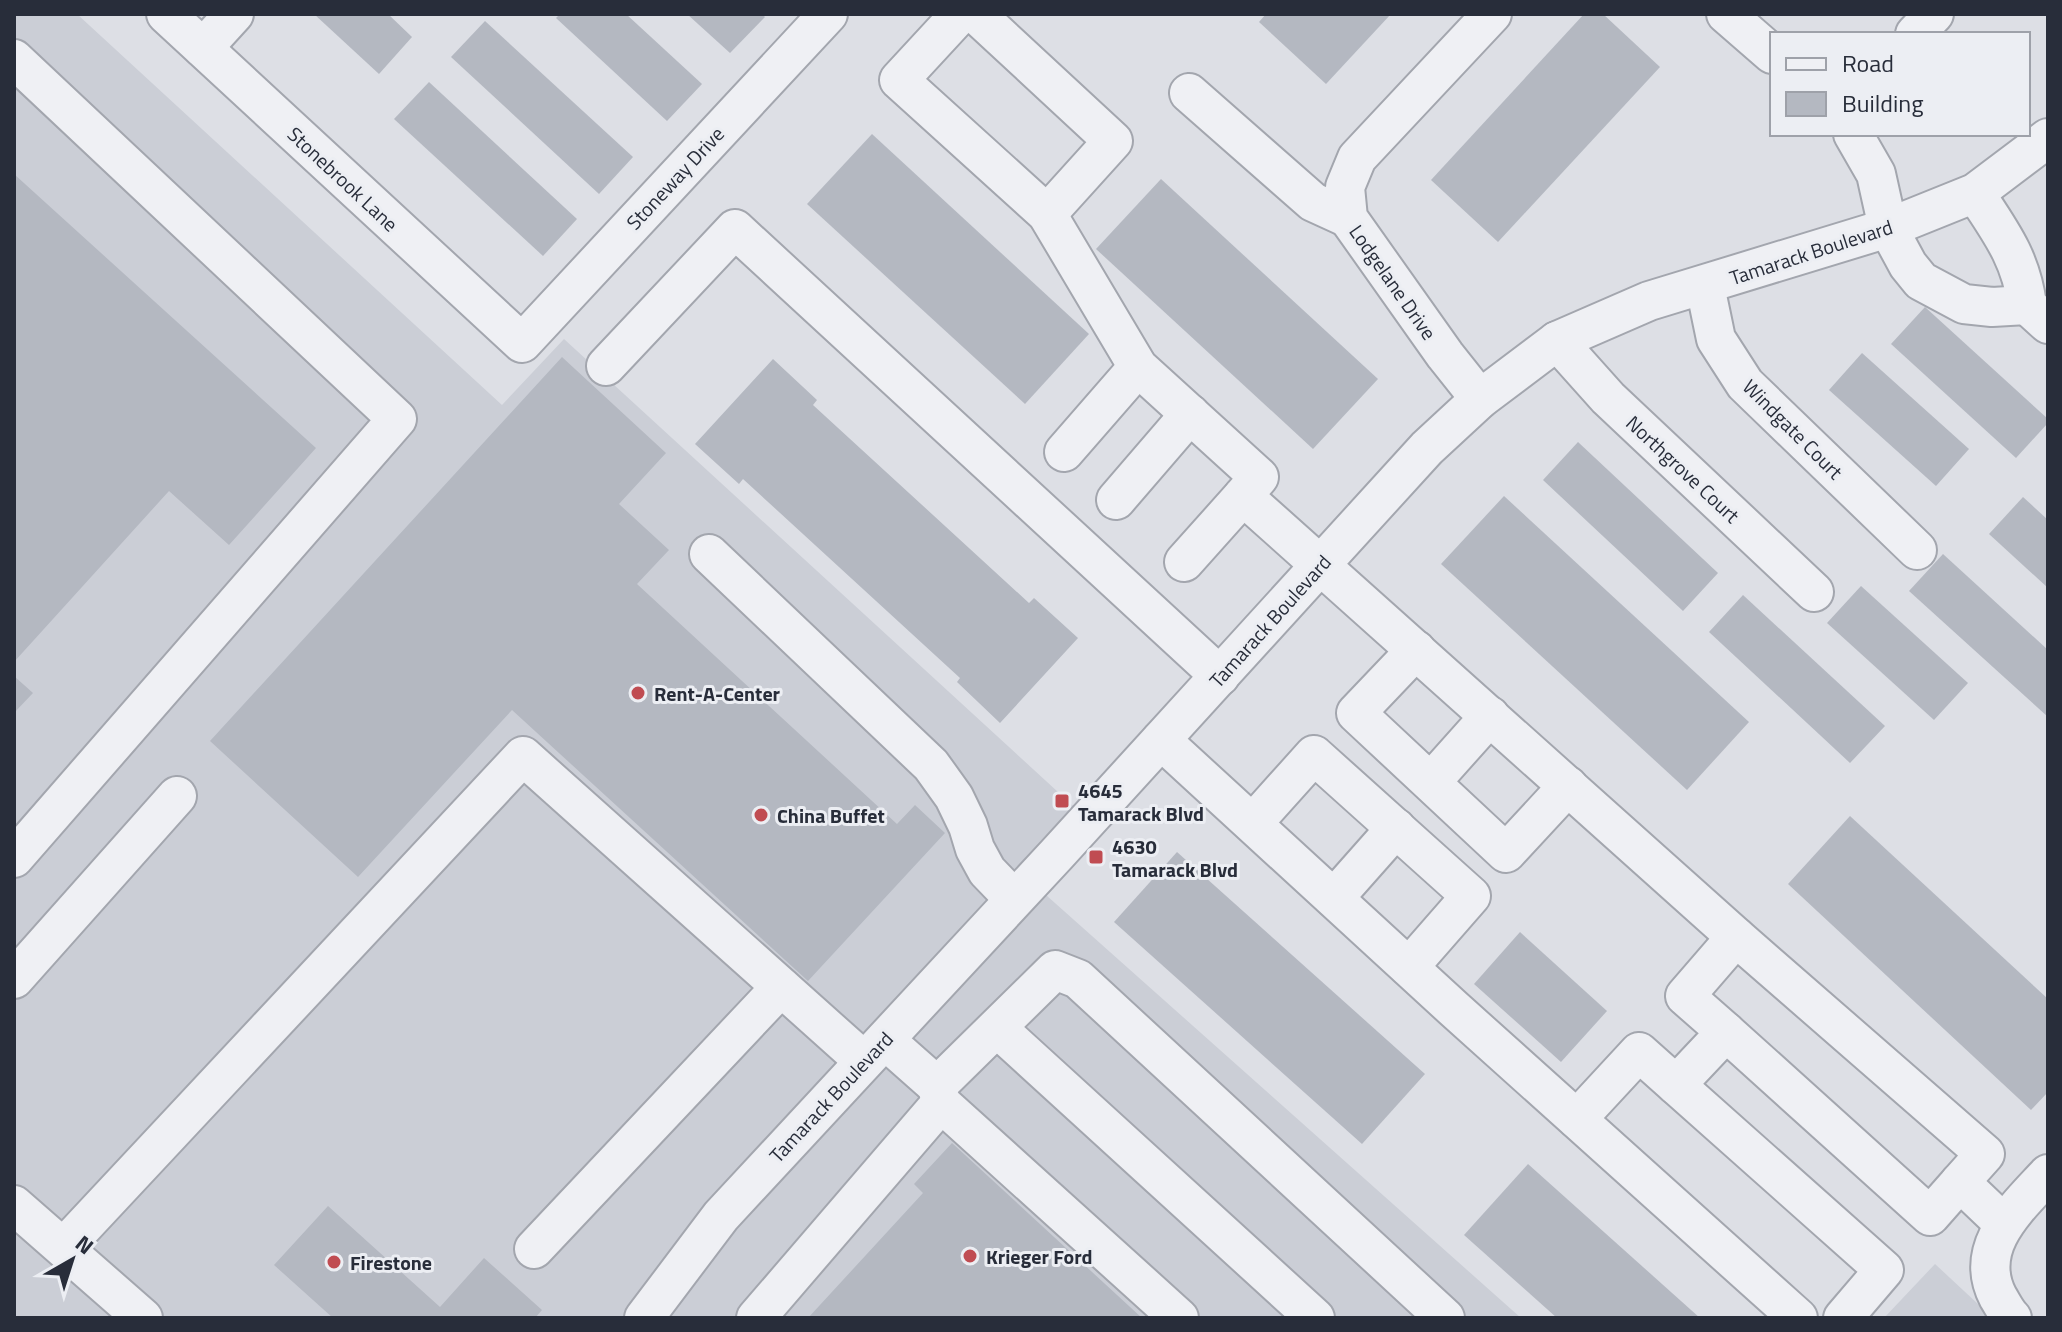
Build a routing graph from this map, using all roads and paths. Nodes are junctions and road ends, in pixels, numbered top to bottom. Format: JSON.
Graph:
{"nodes":[{"id":1,"x":166,"y":14,"type":"edge"},
{"id":2,"x":234,"y":14,"type":"edge"},
{"id":3,"x":828,"y":14,"type":"edge"},
{"id":4,"x":960,"y":14,"type":"edge"},
{"id":5,"x":976,"y":14,"type":"edge"},
{"id":6,"x":1492,"y":14,"type":"edge"},
{"id":7,"x":1726,"y":14,"type":"edge"},
{"id":8,"x":1934,"y":14,"type":"edge"},
{"id":9,"x":1917,"y":32,"type":"edge"},
{"id":10,"x":203,"y":48,"type":"junction"},
{"id":11,"x":1770,"y":52,"type":"edge"},
{"id":12,"x":14,"y":59,"type":"edge"},
{"id":13,"x":1189,"y":93,"type":"dead end"},
{"id":14,"x":1854,"y":136,"type":"edge"},
{"id":15,"x":2048,"y":138,"type":"edge"},
{"id":16,"x":1975,"y":193,"type":"junction"},
{"id":17,"x":1047,"y":214,"type":"junction"},
{"id":18,"x":1348,"y":218,"type":"junction"},
{"id":19,"x":1888,"y":228,"type":"junction"},
{"id":20,"x":1705,"y":286,"type":"junction"},
{"id":21,"x":2038,"y":314,"type":"edge"},
{"id":22,"x":1557,"y":341,"type":"junction"},
{"id":23,"x":522,"y":343,"type":"joint"},
{"id":24,"x":606,"y":366,"type":"dead end"},
{"id":25,"x":1138,"y":367,"type":"junction"},
{"id":26,"x":1480,"y":399,"type":"junction"},
{"id":27,"x":1190,"y":414,"type":"junction"},
{"id":28,"x":1064,"y":452,"type":"dead end"},
{"id":29,"x":1243,"y":496,"type":"junction"},
{"id":30,"x":1116,"y":500,"type":"dead end"},
{"id":31,"x":1917,"y":550,"type":"dead end"},
{"id":32,"x":709,"y":554,"type":"dead end"},
{"id":33,"x":1184,"y":562,"type":"dead end"},
{"id":34,"x":1321,"y":565,"type":"junction"},
{"id":35,"x":1814,"y":592,"type":"dead end"},
{"id":36,"x":1416,"y":650,"type":"junction"},
{"id":37,"x":1220,"y":676,"type":"junction"},
{"id":38,"x":1490,"y":716,"type":"junction"},
{"id":39,"x":1161,"y":740,"type":"junction"},
{"id":40,"x":1431,"y":782,"type":"junction"},
{"id":41,"x":1568,"y":786,"type":"junction"},
{"id":42,"x":177,"y":796,"type":"dead end"},
{"id":43,"x":1253,"y":823,"type":"junction"},
{"id":44,"x":1396,"y":828,"type":"junction"},
{"id":45,"x":15,"y":857,"type":"edge"},
{"id":46,"x":1334,"y":898,"type":"junction"},
{"id":47,"x":1014,"y":899,"type":"junction"},
{"id":48,"x":1736,"y":937,"type":"junction"},
{"id":49,"x":1409,"y":967,"type":"junction"},
{"id":50,"x":14,"y":979,"type":"edge"},
{"id":51,"x":781,"y":987,"type":"junction"},
{"id":52,"x":997,"y":1028,"type":"junction"},
{"id":53,"x":1726,"y":1032,"type":"junction"},
{"id":54,"x":874,"y":1050,"type":"junction"},
{"id":55,"x":1676,"y":1085,"type":"junction"},
{"id":56,"x":939,"y":1095,"type":"junction"},
{"id":57,"x":1577,"y":1119,"type":"junction"},
{"id":58,"x":2048,"y":1174,"type":"edge"},
{"id":59,"x":1960,"y":1182,"type":"junction"},
{"id":60,"x":14,"y":1205,"type":"edge"},
{"id":61,"x":1997,"y":1238,"type":"junction"},
{"id":62,"x":64,"y":1247,"type":"junction"},
{"id":63,"x":534,"y":1249,"type":"dead end"},
{"id":64,"x":143,"y":1318,"type":"edge"},
{"id":65,"x":644,"y":1318,"type":"edge"},
{"id":66,"x":756,"y":1318,"type":"edge"},
{"id":67,"x":1179,"y":1318,"type":"edge"},
{"id":68,"x":1315,"y":1318,"type":"edge"},
{"id":69,"x":1445,"y":1318,"type":"edge"},
{"id":70,"x":1798,"y":1318,"type":"edge"},
{"id":71,"x":1843,"y":1318,"type":"edge"},
{"id":72,"x":2012,"y":1318,"type":"edge"}],
"edges":[{"from":1,"to":10,"type":"street","name":"Stonebrook Lane"},
{"from":2,"to":10,"type":"street"},
{"from":3,"to":23,"type":"street","name":"Stoneway Drive"},
{"from":4,"to":17,"type":"street"},
{"from":5,"to":17,"type":"street"},
{"from":6,"to":18,"type":"street","name":"Lodgelane Drive"},
{"from":7,"to":11,"type":"street"},
{"from":8,"to":9,"type":"street"},
{"from":10,"to":23,"type":"street","name":"Stonebrook Lane"},
{"from":12,"to":45,"type":"street"},
{"from":13,"to":18,"type":"street"},
{"from":14,"to":19,"type":"street"},
{"from":15,"to":16,"type":"street","name":"Tamarack Boulevard"},
{"from":16,"to":19,"type":"street","name":"Tamarack Boulevard"},
{"from":16,"to":21,"type":"street"},
{"from":17,"to":25,"type":"street"},
{"from":18,"to":26,"type":"street","name":"Lodgelane Drive"},
{"from":19,"to":20,"type":"street","name":"Tamarack Boulevard"},
{"from":19,"to":21,"type":"street"},
{"from":20,"to":22,"type":"street","name":"Tamarack Boulevard"},
{"from":20,"to":31,"type":"street","name":"Windgate Court"},
{"from":22,"to":26,"type":"street","name":"Tamarack Boulevard"},
{"from":22,"to":35,"type":"street","name":"Northgrove Court"},
{"from":24,"to":37,"type":"street"},
{"from":25,"to":27,"type":"street"},
{"from":25,"to":28,"type":"street"},
{"from":26,"to":34,"type":"street","name":"Tamarack Boulevard"},
{"from":27,"to":29,"type":"street"},
{"from":27,"to":30,"type":"street"},
{"from":29,"to":33,"type":"street"},
{"from":29,"to":34,"type":"street"},
{"from":32,"to":47,"type":"street"},
{"from":34,"to":36,"type":"street"},
{"from":34,"to":37,"type":"street","name":"Tamarack Boulevard"},
{"from":36,"to":38,"type":"street"},
{"from":36,"to":40,"type":"street"},
{"from":37,"to":39,"type":"street","name":"Tamarack Boulevard"},
{"from":38,"to":40,"type":"street"},
{"from":38,"to":41,"type":"street"},
{"from":39,"to":43,"type":"street"},
{"from":39,"to":47,"type":"street","name":"Tamarack Boulevard"},
{"from":40,"to":41,"type":"street"},
{"from":41,"to":48,"type":"street"},
{"from":42,"to":50,"type":"street"},
{"from":43,"to":44,"type":"street"},
{"from":43,"to":46,"type":"street"},
{"from":44,"to":46,"type":"street"},
{"from":44,"to":49,"type":"street"},
{"from":46,"to":49,"type":"street"},
{"from":47,"to":54,"type":"street","name":"Tamarack Boulevard"},
{"from":48,"to":53,"type":"street"},
{"from":48,"to":59,"type":"street"},
{"from":49,"to":57,"type":"street"},
{"from":51,"to":54,"type":"street"},
{"from":51,"to":62,"type":"street"},
{"from":51,"to":63,"type":"street"},
{"from":52,"to":56,"type":"street"},
{"from":52,"to":68,"type":"street"},
{"from":52,"to":69,"type":"street"},
{"from":53,"to":55,"type":"street"},
{"from":53,"to":59,"type":"street"},
{"from":54,"to":56,"type":"street"},
{"from":54,"to":65,"type":"street","name":"Tamarack Boulevard"},
{"from":55,"to":57,"type":"street"},
{"from":55,"to":71,"type":"street"},
{"from":56,"to":66,"type":"street"},
{"from":56,"to":67,"type":"street"},
{"from":57,"to":70,"type":"street"},
{"from":58,"to":61,"type":"street"},
{"from":59,"to":61,"type":"street"},
{"from":60,"to":62,"type":"street"},
{"from":61,"to":72,"type":"street"},
{"from":62,"to":64,"type":"street"}]}
